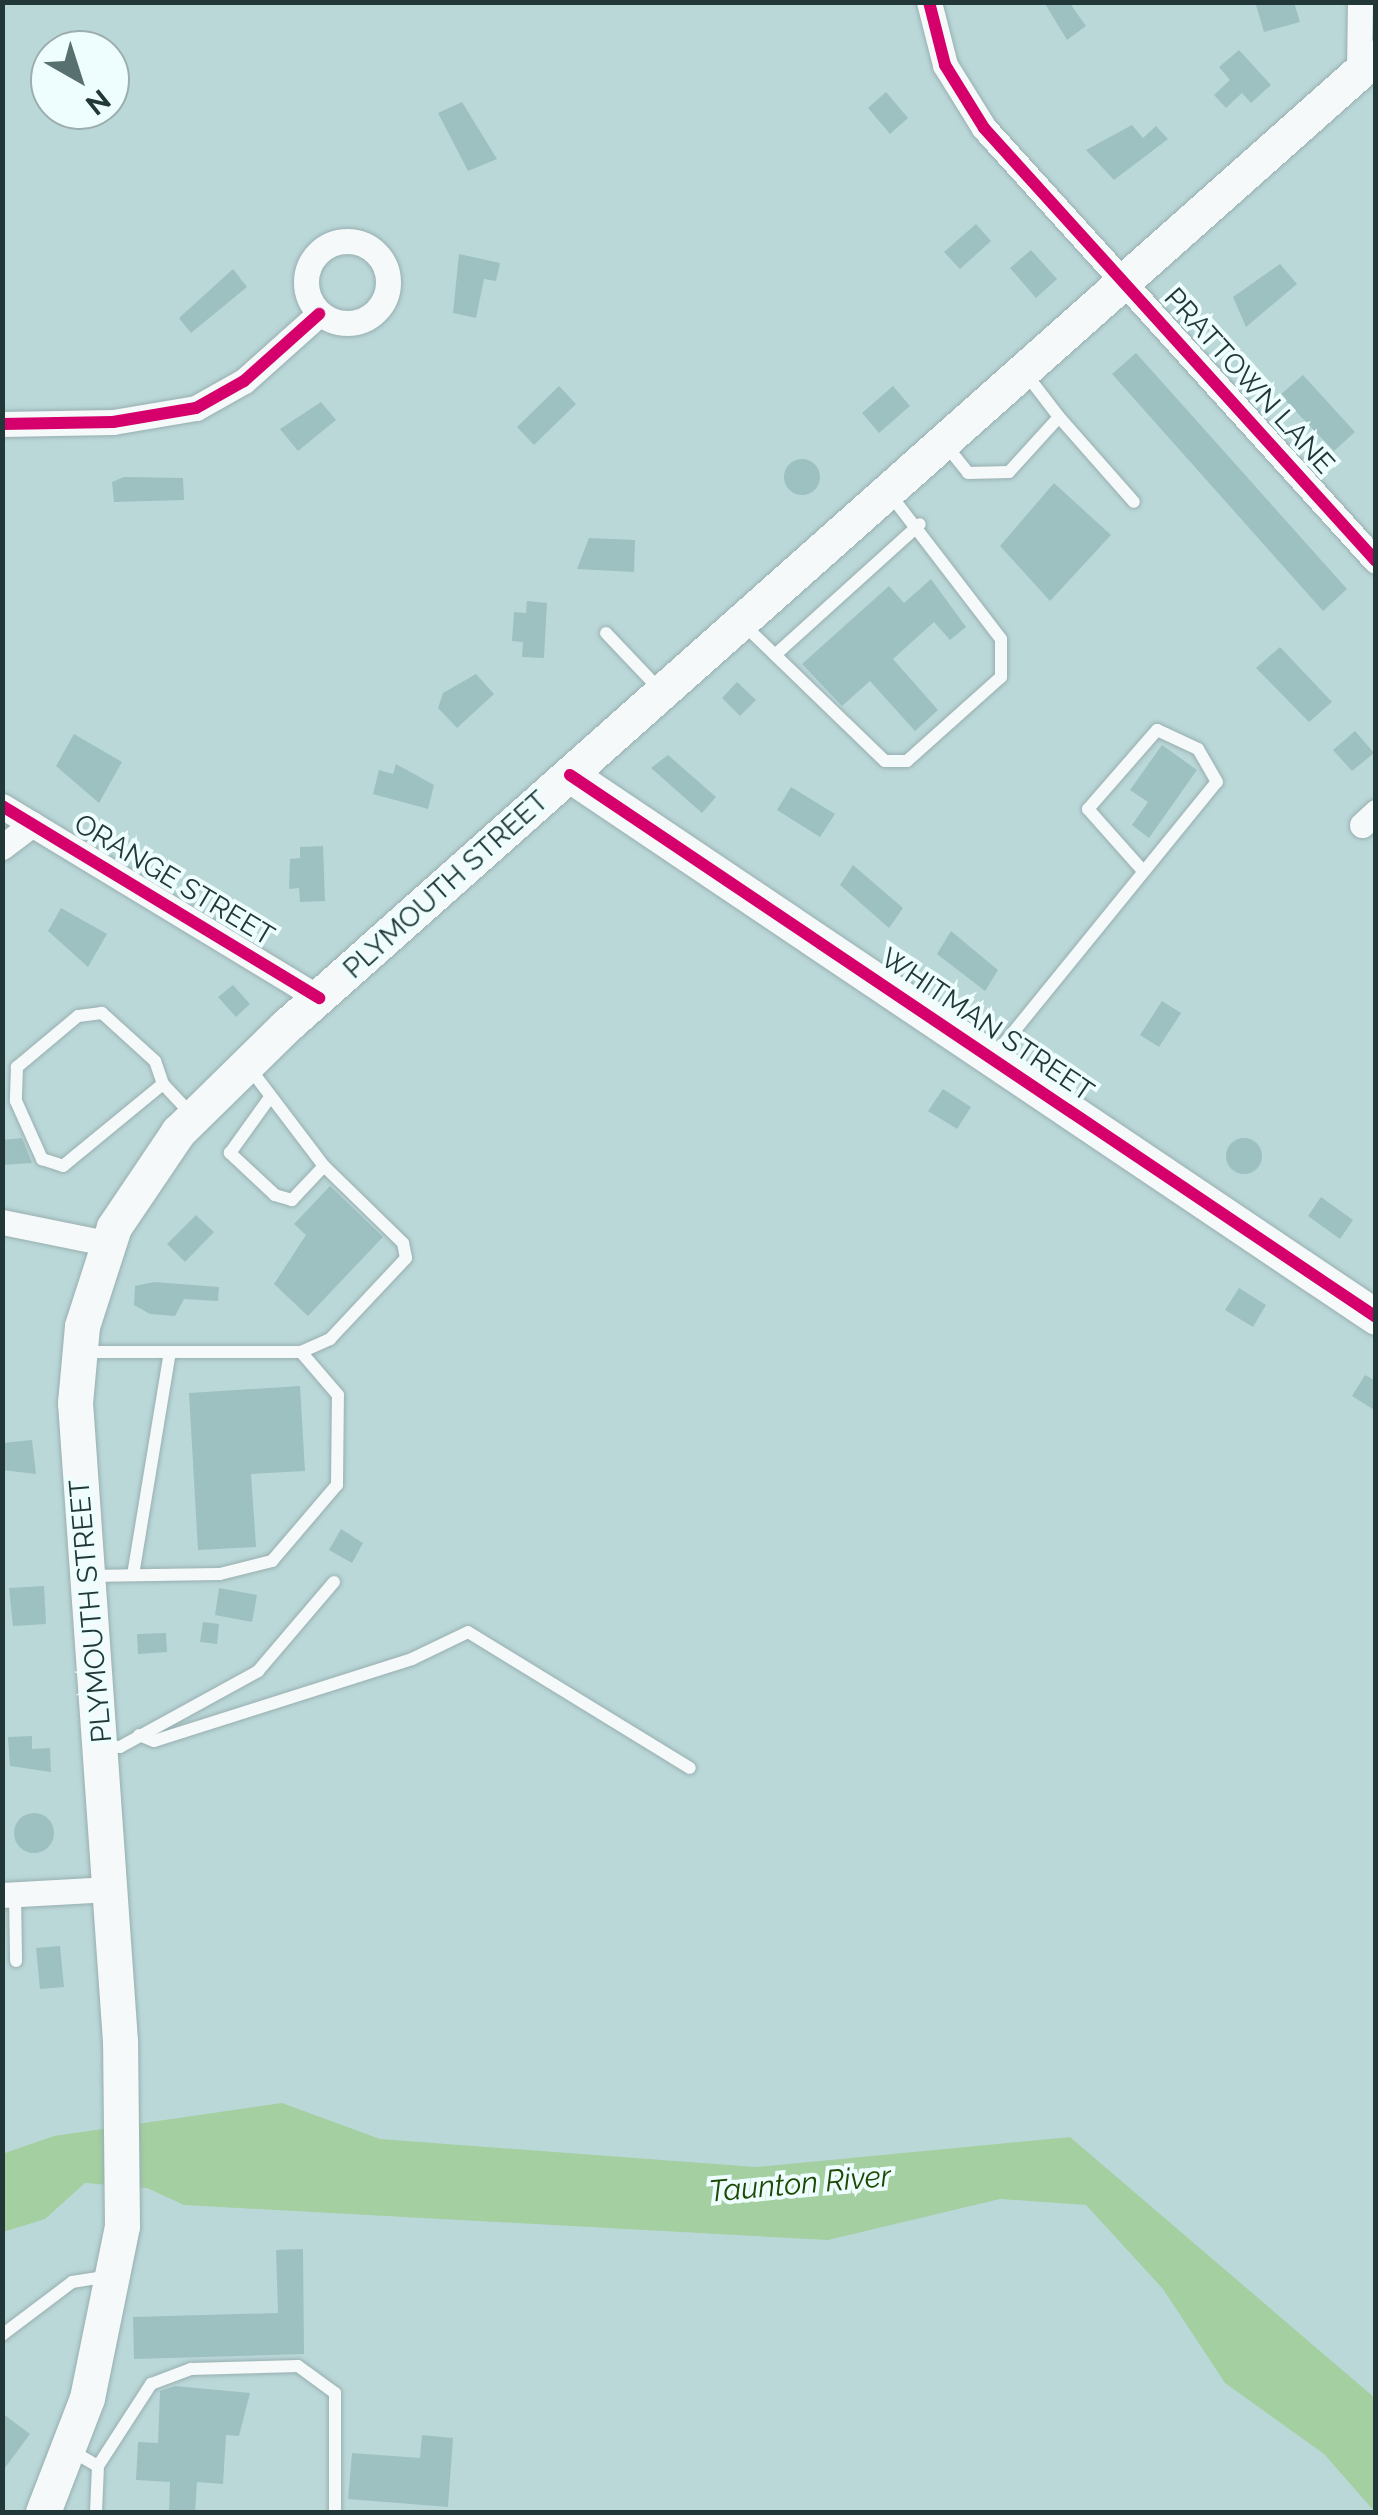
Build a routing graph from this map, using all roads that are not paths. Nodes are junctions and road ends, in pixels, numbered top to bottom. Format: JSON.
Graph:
{"nodes":[{"id":1,"x":929,"y":2,"type":"edge"},
{"id":2,"x":1360,"y":2,"type":"edge"},
{"id":3,"x":1367,"y":64,"type":"edge"},
{"id":4,"x":1124,"y":278,"type":"junction"},
{"id":5,"x":319,"y":314,"type":"dead end"},
{"id":6,"x":1022,"y":370,"type":"junction"},
{"id":7,"x":1059,"y":418,"type":"junction"},
{"id":8,"x":2,"y":424,"type":"edge"},
{"id":9,"x":942,"y":441,"type":"junction"},
{"id":10,"x":887,"y":491,"type":"junction"},
{"id":11,"x":1134,"y":502,"type":"dead end"},
{"id":12,"x":920,"y":524,"type":"junction"},
{"id":13,"x":1376,"y":561,"type":"edge"},
{"id":14,"x":741,"y":622,"type":"junction"},
{"id":15,"x":606,"y":634,"type":"dead end"},
{"id":16,"x":775,"y":655,"type":"junction"},
{"id":17,"x":662,"y":692,"type":"junction"},
{"id":18,"x":570,"y":775,"type":"junction"},
{"id":19,"x":2,"y":806,"type":"edge"},
{"id":20,"x":32,"y":824,"type":"junction"},
{"id":21,"x":2,"y":847,"type":"edge"},
{"id":22,"x":1142,"y":871,"type":"junction"},
{"id":23,"x":319,"y":998,"type":"junction"},
{"id":24,"x":993,"y":1058,"type":"junction"},
{"id":25,"x":247,"y":1064,"type":"junction"},
{"id":26,"x":163,"y":1084,"type":"junction"},
{"id":27,"x":268,"y":1100,"type":"junction"},
{"id":28,"x":194,"y":1117,"type":"junction"},
{"id":29,"x":324,"y":1166,"type":"junction"},
{"id":30,"x":2,"y":1222,"type":"edge"},
{"id":31,"x":106,"y":1243,"type":"junction"},
{"id":32,"x":1376,"y":1317,"type":"edge"},
{"id":33,"x":78,"y":1352,"type":"junction"},
{"id":34,"x":170,"y":1352,"type":"junction"},
{"id":35,"x":301,"y":1352,"type":"junction"},
{"id":36,"x":133,"y":1575,"type":"junction"},
{"id":37,"x":88,"y":1576,"type":"junction"},
{"id":38,"x":334,"y":1582,"type":"dead end"},
{"id":39,"x":139,"y":1736,"type":"junction"},
{"id":40,"x":102,"y":1747,"type":"junction"},
{"id":41,"x":690,"y":1768,"type":"dead end"},
{"id":42,"x":110,"y":1889,"type":"junction"},
{"id":43,"x":9,"y":1894,"type":"edge"},
{"id":44,"x":16,"y":1961,"type":"dead end"},
{"id":45,"x":116,"y":2275,"type":"junction"},
{"id":46,"x":2,"y":2334,"type":"edge"},
{"id":47,"x":84,"y":2458,"type":"junction"},
{"id":48,"x":43,"y":2512,"type":"edge"},
{"id":49,"x":96,"y":2512,"type":"edge"},
{"id":50,"x":335,"y":2512,"type":"edge"}],
"edges":[{"from":1,"to":4,"type":"street","name":"PRATTOWN LANE"},
{"from":2,"to":3,"type":"street"},
{"from":3,"to":4,"type":"main road","name":"PLYMOUTH STREET"},
{"from":4,"to":6,"type":"main road","name":"PLYMOUTH STREET"},
{"from":4,"to":13,"type":"street","name":"PRATTOWN LANE"},
{"from":5,"to":8,"type":"street"},
{"from":6,"to":7,"type":"lane"},
{"from":6,"to":9,"type":"main road","name":"PLYMOUTH STREET"},
{"from":7,"to":9,"type":"lane"},
{"from":7,"to":11,"type":"lane"},
{"from":9,"to":10,"type":"main road","name":"PLYMOUTH STREET"},
{"from":10,"to":12,"type":"lane"},
{"from":10,"to":14,"type":"main road","name":"PLYMOUTH STREET"},
{"from":12,"to":16,"type":"lane"},
{"from":12,"to":16,"type":"lane"},
{"from":14,"to":16,"type":"lane"},
{"from":14,"to":17,"type":"main road","name":"PLYMOUTH STREET"},
{"from":15,"to":17,"type":"lane"},
{"from":17,"to":18,"type":"main road","name":"PLYMOUTH STREET"},
{"from":18,"to":23,"type":"main road","name":"PLYMOUTH STREET"},
{"from":18,"to":24,"type":"main road","name":"WHITMAN STREET"},
{"from":19,"to":20,"type":"street","name":"ORANGE STREET"},
{"from":20,"to":21,"type":"street"},
{"from":20,"to":23,"type":"street","name":"ORANGE STREET"},
{"from":22,"to":22,"type":"lane"},
{"from":22,"to":24,"type":"lane"},
{"from":23,"to":25,"type":"main road","name":"PLYMOUTH STREET"},
{"from":24,"to":32,"type":"main road","name":"WHITMAN STREET"},
{"from":25,"to":27,"type":"lane"},
{"from":25,"to":28,"type":"main road","name":"PLYMOUTH STREET"},
{"from":26,"to":26,"type":"lane"},
{"from":26,"to":28,"type":"lane"},
{"from":27,"to":29,"type":"lane"},
{"from":27,"to":29,"type":"lane"},
{"from":28,"to":31,"type":"main road","name":"PLYMOUTH STREET"},
{"from":29,"to":35,"type":"lane"},
{"from":30,"to":31,"type":"street"},
{"from":31,"to":33,"type":"main road","name":"PLYMOUTH STREET"},
{"from":33,"to":34,"type":"lane"},
{"from":33,"to":37,"type":"main road","name":"PLYMOUTH STREET"},
{"from":34,"to":35,"type":"lane"},
{"from":34,"to":36,"type":"lane"},
{"from":35,"to":36,"type":"lane"},
{"from":36,"to":37,"type":"lane"},
{"from":37,"to":40,"type":"main road","name":"PLYMOUTH STREET"},
{"from":38,"to":39,"type":"lane"},
{"from":39,"to":40,"type":"lane"},
{"from":39,"to":41,"type":"lane"},
{"from":40,"to":42,"type":"main road","name":"PLYMOUTH STREET"},
{"from":42,"to":43,"type":"street"},
{"from":42,"to":45,"type":"main road","name":"PLYMOUTH STREET"},
{"from":43,"to":44,"type":"lane"},
{"from":45,"to":46,"type":"lane"},
{"from":45,"to":47,"type":"main road","name":"PLYMOUTH STREET"},
{"from":47,"to":48,"type":"main road","name":"PLYMOUTH STREET"},
{"from":47,"to":49,"type":"lane"},
{"from":47,"to":50,"type":"lane"}]}
